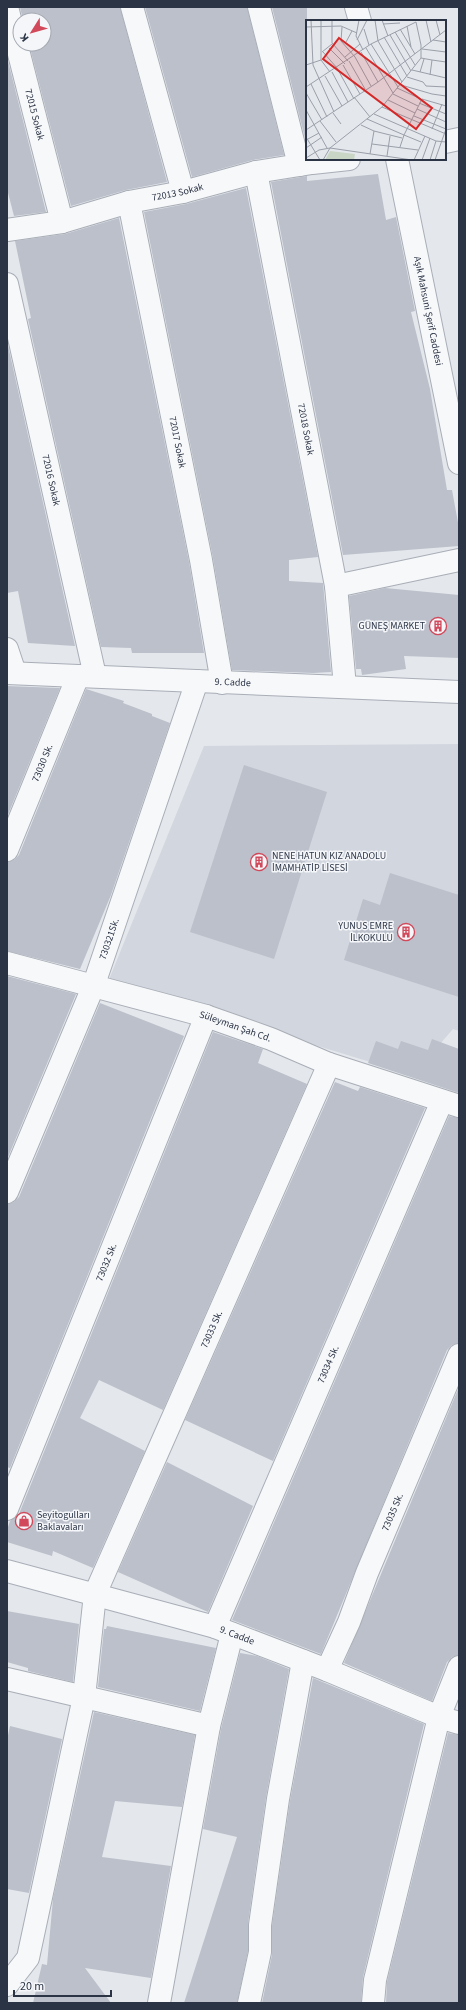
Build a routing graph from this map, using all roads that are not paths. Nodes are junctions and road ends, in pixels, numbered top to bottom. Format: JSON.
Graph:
{"nodes":[{"id":1,"x":7,"y":7,"type":"edge"},
{"id":2,"x":132,"y":7,"type":"edge"},
{"id":3,"x":259,"y":7,"type":"edge"},
{"id":4,"x":356,"y":7,"type":"edge"},
{"id":5,"x":360,"y":20,"type":"edge"},
{"id":6,"x":459,"y":139,"type":"edge"},
{"id":7,"x":446,"y":142,"type":"edge"},
{"id":8,"x":341,"y":160,"type":"edge"},
{"id":9,"x":397,"y":160,"type":"edge"},
{"id":10,"x":299,"y":165,"type":"junction"},
{"id":11,"x":256,"y":172,"type":"junction"},
{"id":12,"x":182,"y":192,"type":"junction"},
{"id":13,"x":129,"y":202,"type":"junction"},
{"id":14,"x":62,"y":222,"type":"junction"},
{"id":15,"x":7,"y":230,"type":"edge"},
{"id":16,"x":7,"y":284,"type":"edge"},
{"id":17,"x":459,"y":463,"type":"edge"},
{"id":18,"x":459,"y":560,"type":"edge"},
{"id":19,"x":336,"y":586,"type":"junction"},
{"id":20,"x":7,"y":649,"type":"edge"},
{"id":21,"x":11,"y":673,"type":"edge"},
{"id":22,"x":87,"y":676,"type":"junction"},
{"id":23,"x":197,"y":681,"type":"junction"},
{"id":24,"x":222,"y":683,"type":"junction"},
{"id":25,"x":345,"y":687,"type":"junction"},
{"id":26,"x":459,"y":692,"type":"edge"},
{"id":27,"x":7,"y":850,"type":"edge"},
{"id":28,"x":7,"y":963,"type":"edge"},
{"id":29,"x":93,"y":987,"type":"junction"},
{"id":30,"x":206,"y":1016,"type":"junction"},
{"id":31,"x":329,"y":1064,"type":"junction"},
{"id":32,"x":451,"y":1104,"type":"edge"},
{"id":33,"x":7,"y":1192,"type":"edge"},
{"id":34,"x":459,"y":1355,"type":"edge"},
{"id":35,"x":7,"y":1509,"type":"edge"},
{"id":36,"x":7,"y":1571,"type":"edge"},
{"id":37,"x":95,"y":1594,"type":"junction"},
{"id":38,"x":223,"y":1630,"type":"junction"},
{"id":39,"x":302,"y":1661,"type":"junction"},
{"id":40,"x":459,"y":1667,"type":"edge"},
{"id":41,"x":327,"y":1670,"type":"junction"},
{"id":42,"x":7,"y":1679,"type":"edge"},
{"id":43,"x":84,"y":1697,"type":"junction"},
{"id":44,"x":439,"y":1717,"type":"junction"},
{"id":45,"x":459,"y":1723,"type":"edge"},
{"id":46,"x":209,"y":1726,"type":"junction"},
{"id":47,"x":7,"y":1985,"type":"edge"},
{"id":48,"x":159,"y":2003,"type":"edge"},
{"id":49,"x":249,"y":2003,"type":"edge"},
{"id":50,"x":373,"y":2003,"type":"edge"}],
"edges":[{"from":1,"to":14,"type":"street","name":"72015 Sokak"},
{"from":2,"to":12,"type":"street"},
{"from":3,"to":10,"type":"street"},
{"from":4,"to":5,"type":"street"},
{"from":6,"to":7,"type":"street"},
{"from":8,"to":10,"type":"street","name":"72013 Sokak"},
{"from":9,"to":17,"type":"street","name":"Aşık Mahsuni Şerif Caddesi"},
{"from":10,"to":11,"type":"street","name":"72013 Sokak"},
{"from":11,"to":12,"type":"street","name":"72013 Sokak"},
{"from":11,"to":19,"type":"street","name":"72018 Sokak"},
{"from":12,"to":13,"type":"street","name":"72013 Sokak"},
{"from":13,"to":14,"type":"street","name":"72013 Sokak"},
{"from":13,"to":24,"type":"street","name":"72017 Sokak"},
{"from":14,"to":15,"type":"street","name":"72013 Sokak"},
{"from":16,"to":22,"type":"street","name":"72016 Sokak"},
{"from":18,"to":19,"type":"street"},
{"from":19,"to":25,"type":"street","name":"72018 Sokak"},
{"from":20,"to":21,"type":"street"},
{"from":21,"to":22,"type":"street","name":"9. Cadde"},
{"from":22,"to":23,"type":"street","name":"9. Cadde"},
{"from":22,"to":27,"type":"street","name":"73030 Sk."},
{"from":23,"to":24,"type":"street","name":"9. Cadde"},
{"from":23,"to":29,"type":"street","name":"730321Sk."},
{"from":24,"to":25,"type":"street","name":"9. Cadde"},
{"from":25,"to":26,"type":"street","name":"9. Cadde"},
{"from":28,"to":29,"type":"street","name":"Süleyman Şah Cd."},
{"from":29,"to":30,"type":"street","name":"Süleyman Şah Cd."},
{"from":29,"to":33,"type":"street","name":"730321Sk."},
{"from":30,"to":31,"type":"street","name":"Süleyman Şah Cd."},
{"from":30,"to":35,"type":"street","name":"73032 Sk."},
{"from":31,"to":32,"type":"street","name":"Süleyman Şah Cd."},
{"from":31,"to":37,"type":"street","name":"73033 Sk."},
{"from":32,"to":38,"type":"street","name":"73034 Sk."},
{"from":34,"to":41,"type":"street","name":"73035 Sk."},
{"from":36,"to":37,"type":"street","name":"9. Cadde"},
{"from":37,"to":38,"type":"street","name":"9. Cadde"},
{"from":37,"to":43,"type":"street","name":"73033 Sk."},
{"from":38,"to":39,"type":"street","name":"9. Cadde"},
{"from":38,"to":46,"type":"street","name":"73034 Sk."},
{"from":39,"to":41,"type":"street","name":"9. Cadde"},
{"from":39,"to":49,"type":"street"},
{"from":40,"to":44,"type":"street"},
{"from":41,"to":44,"type":"street","name":"9. Cadde"},
{"from":42,"to":43,"type":"street"},
{"from":43,"to":46,"type":"street"},
{"from":43,"to":47,"type":"street","name":"73033 Sk."},
{"from":44,"to":45,"type":"street","name":"9. Cadde"},
{"from":44,"to":50,"type":"street"},
{"from":46,"to":48,"type":"street","name":"73034 Sk."}]}
